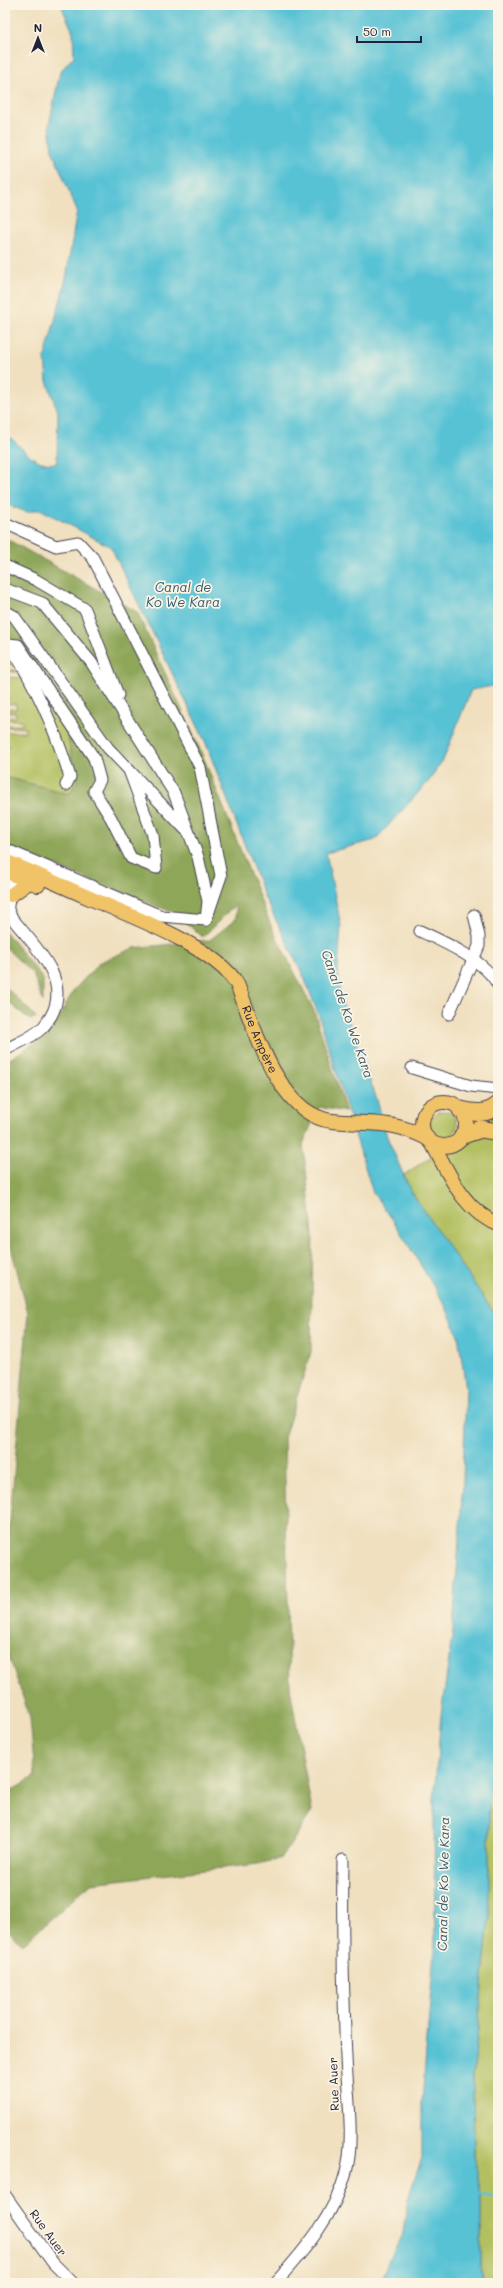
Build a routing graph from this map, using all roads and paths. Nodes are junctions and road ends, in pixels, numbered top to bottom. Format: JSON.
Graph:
{"nodes":[{"id":1,"x":5,"y":523,"type":"edge"},
{"id":2,"x":5,"y":566,"type":"edge"},
{"id":3,"x":5,"y":589,"type":"edge"},
{"id":4,"x":5,"y":611,"type":"edge"},
{"id":5,"x":6,"y":643,"type":"edge"},
{"id":6,"x":126,"y":717,"type":"junction"},
{"id":7,"x":129,"y":770,"type":"junction"},
{"id":8,"x":66,"y":785,"type":"dead end"},
{"id":9,"x":190,"y":834,"type":"junction"},
{"id":10,"x":5,"y":849,"type":"edge"},
{"id":11,"x":7,"y":868,"type":"edge"},
{"id":12,"x":29,"y":882,"type":"junction"},
{"id":13,"x":11,"y":895,"type":"junction"},
{"id":14,"x":8,"y":915,"type":"edge"},
{"id":15,"x":474,"y":915,"type":"dead end"},
{"id":16,"x":206,"y":920,"type":"junction"},
{"id":17,"x":420,"y":931,"type":"dead end"},
{"id":18,"x":182,"y":941,"type":"junction"},
{"id":19,"x":472,"y":959,"type":"junction"},
{"id":20,"x":498,"y":985,"type":"edge"},
{"id":21,"x":449,"y":1014,"type":"dead end"},
{"id":22,"x":5,"y":1050,"type":"edge"},
{"id":23,"x":412,"y":1068,"type":"dead end"},
{"id":24,"x":498,"y":1089,"type":"edge"},
{"id":25,"x":498,"y":1105,"type":"edge"},
{"id":26,"x":428,"y":1110,"type":"junction"},
{"id":27,"x":461,"y":1110,"type":"junction"},
{"id":28,"x":389,"y":1123,"type":"junction"},
{"id":29,"x":498,"y":1132,"type":"edge"},
{"id":30,"x":460,"y":1139,"type":"junction"},
{"id":31,"x":430,"y":1140,"type":"junction"},
{"id":32,"x":454,"y":1184,"type":"junction"},
{"id":33,"x":498,"y":1224,"type":"edge"},
{"id":34,"x":343,"y":1860,"type":"dead end"},
{"id":35,"x":5,"y":2195,"type":"edge"},
{"id":36,"x":73,"y":2283,"type":"edge"},
{"id":37,"x":275,"y":2283,"type":"edge"}],
"edges":[{"from":1,"to":16,"type":"street"},
{"from":2,"to":6,"type":"street"},
{"from":3,"to":6,"type":"street"},
{"from":4,"to":7,"type":"street"},
{"from":5,"to":7,"type":"street"},
{"from":5,"to":8,"type":"street"},
{"from":6,"to":9,"type":"street"},
{"from":7,"to":9,"type":"street"},
{"from":9,"to":16,"type":"street"},
{"from":10,"to":16,"type":"street"},
{"from":11,"to":12,"type":"main road","name":"Rue Ampère"},
{"from":11,"to":13,"type":"street"},
{"from":11,"to":18,"type":"main road","name":"Rue Ampère"},
{"from":12,"to":13,"type":"main road"},
{"from":12,"to":18,"type":"main road","name":"Rue Ampère"},
{"from":13,"to":14,"type":"street"},
{"from":14,"to":22,"type":"street"},
{"from":15,"to":19,"type":"street"},
{"from":17,"to":19,"type":"street"},
{"from":18,"to":28,"type":"main road","name":"Rue Ampère"},
{"from":19,"to":20,"type":"street"},
{"from":19,"to":21,"type":"street"},
{"from":23,"to":24,"type":"street"},
{"from":25,"to":27,"type":"highway"},
{"from":26,"to":27,"type":"main road"},
{"from":26,"to":28,"type":"main road"},
{"from":26,"to":31,"type":"main road"},
{"from":27,"to":30,"type":"main road"},
{"from":28,"to":31,"type":"main road"},
{"from":29,"to":30,"type":"highway"},
{"from":30,"to":31,"type":"main road"},
{"from":30,"to":32,"type":"main road"},
{"from":31,"to":32,"type":"main road"},
{"from":32,"to":33,"type":"main road"},
{"from":34,"to":37,"type":"street","name":"Rue Auer"},
{"from":35,"to":36,"type":"street","name":"Rue Auer"}]}
